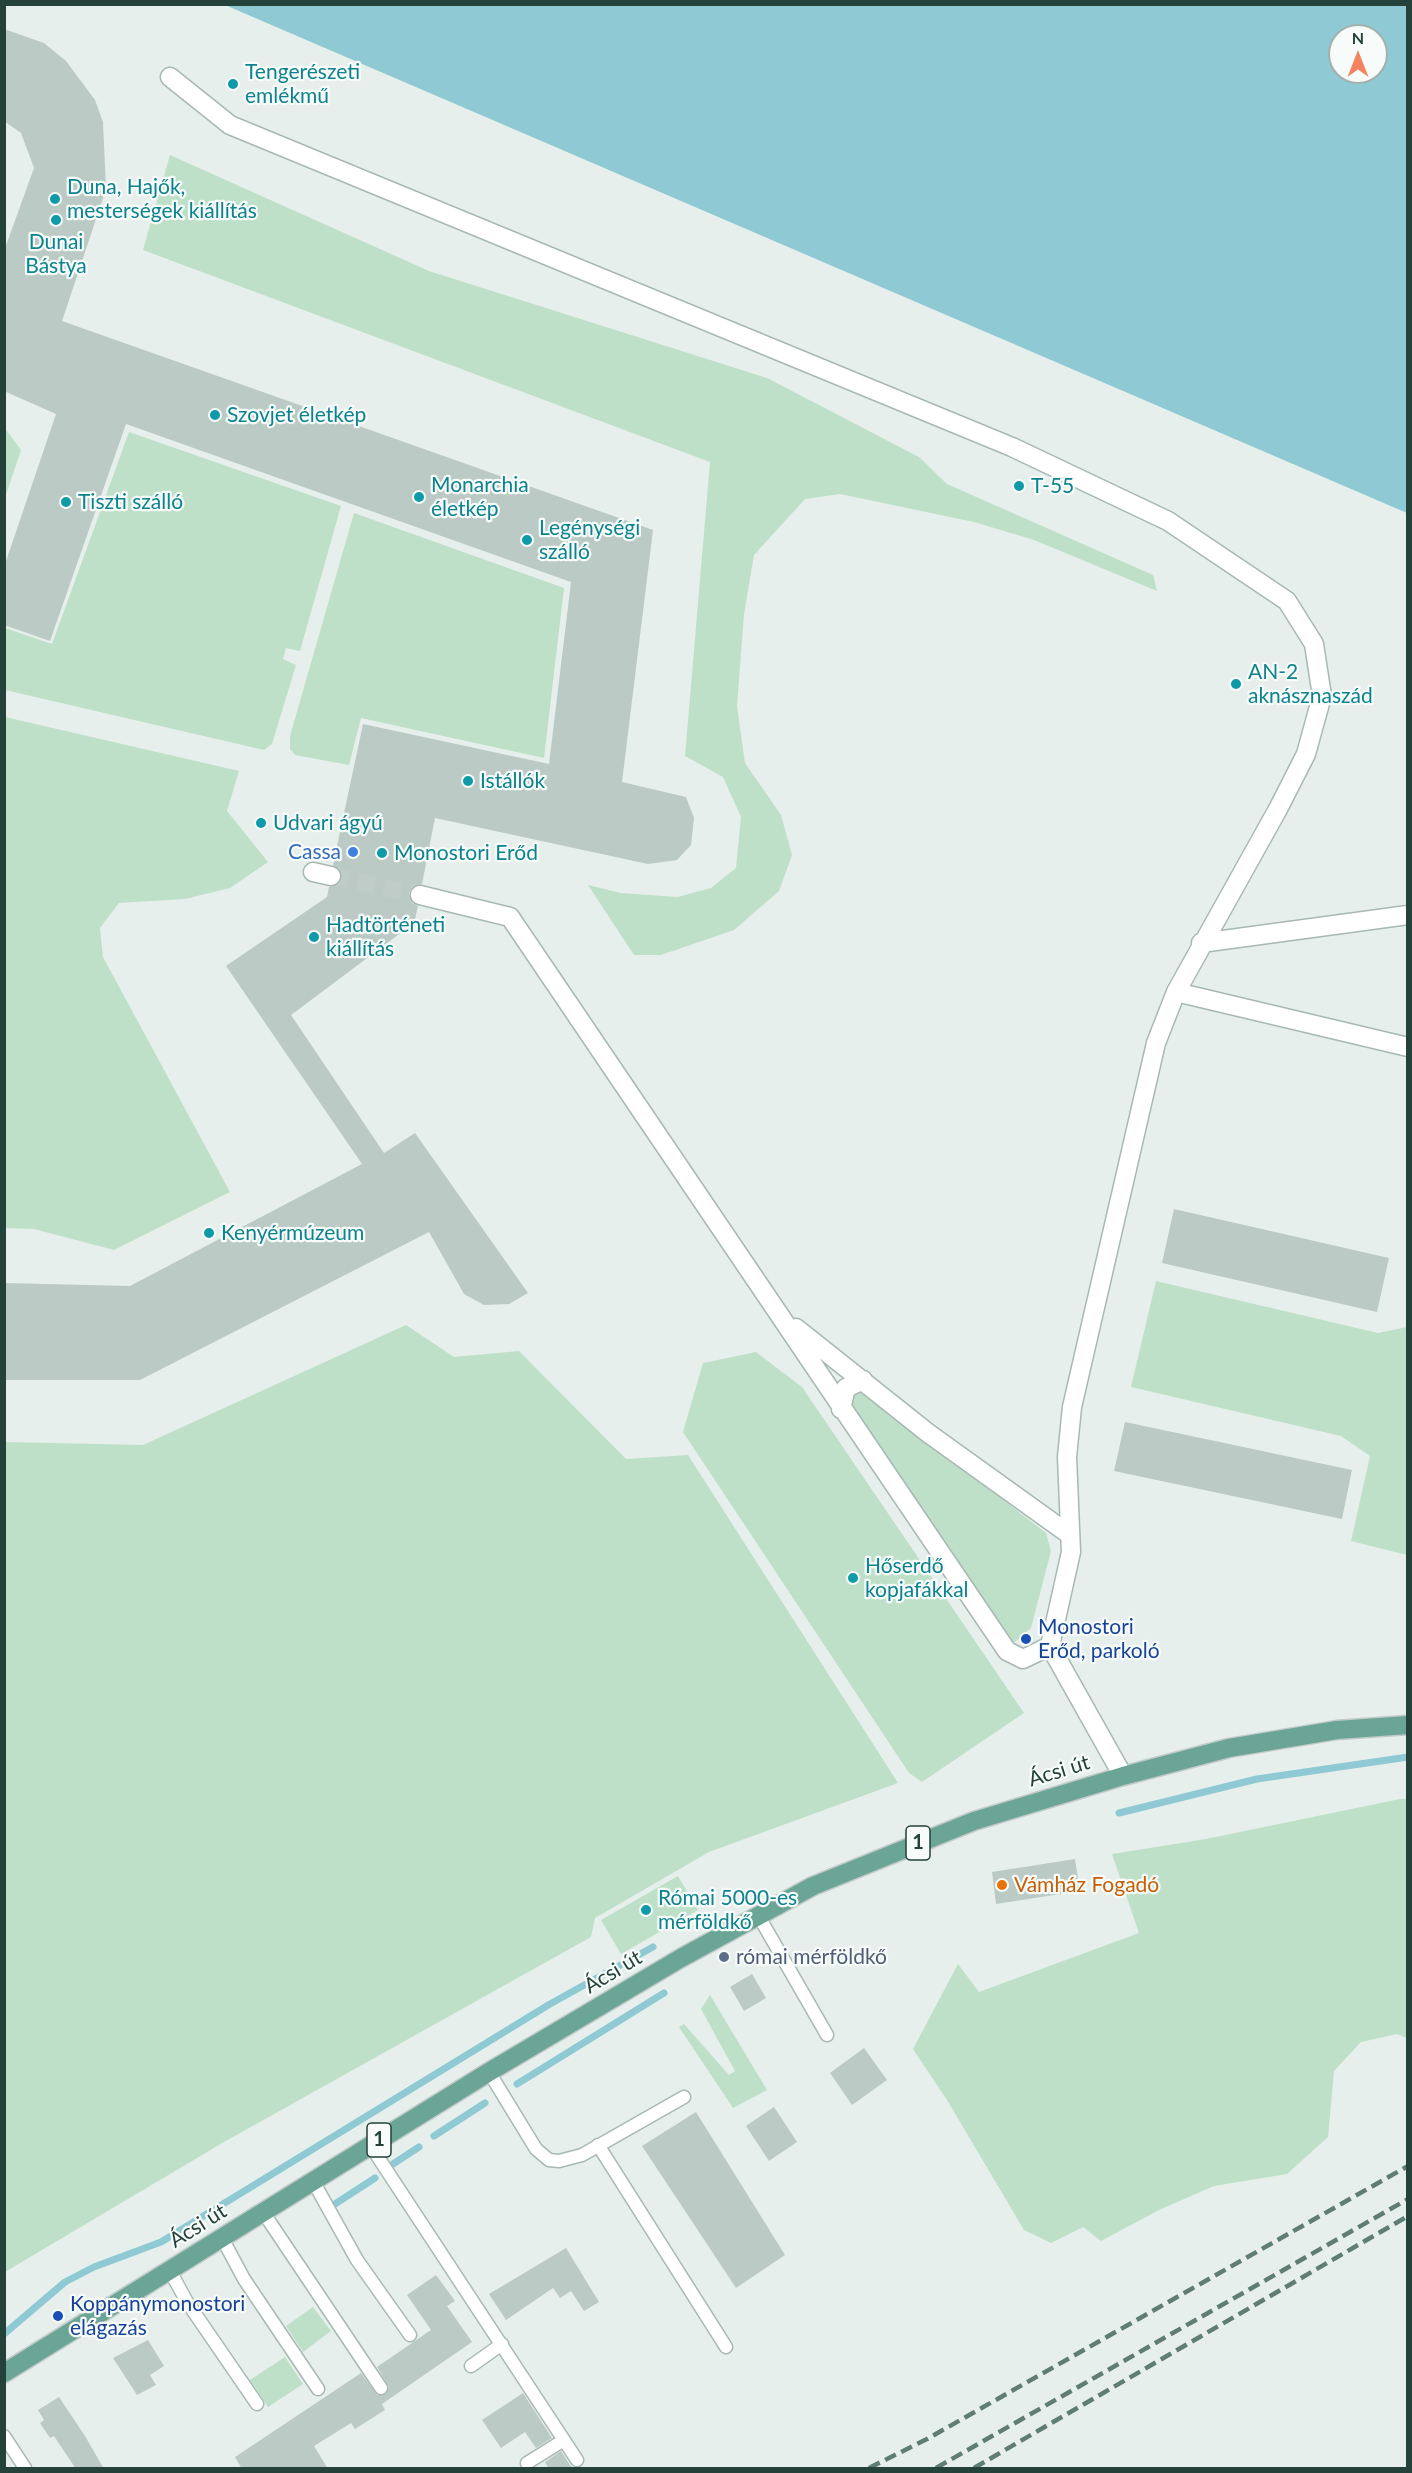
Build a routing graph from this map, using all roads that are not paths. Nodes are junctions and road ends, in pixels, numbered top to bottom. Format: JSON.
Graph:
{"nodes":[{"id":1,"x":170,"y":77,"type":"dead end"},
{"id":2,"x":313,"y":872,"type":"dead end"},
{"id":3,"x":331,"y":876,"type":"tunnel mouth"},
{"id":4,"x":420,"y":896,"type":"tunnel mouth"},
{"id":5,"x":1407,"y":915,"type":"edge"},
{"id":6,"x":1201,"y":943,"type":"junction"},
{"id":7,"x":1176,"y":992,"type":"junction"},
{"id":8,"x":1407,"y":1047,"type":"edge"},
{"id":9,"x":785,"y":1319,"type":"junction"},
{"id":10,"x":863,"y":1380,"type":"junction"},
{"id":11,"x":841,"y":1408,"type":"junction"},
{"id":12,"x":1070,"y":1535,"type":"junction"},
{"id":13,"x":1050,"y":1646,"type":"junction"},
{"id":14,"x":1407,"y":1725,"type":"edge"},
{"id":15,"x":1123,"y":1776,"type":"junction"},
{"id":16,"x":758,"y":1915,"type":"junction"},
{"id":17,"x":827,"y":2035,"type":"dead end"},
{"id":18,"x":489,"y":2072,"type":"junction"},
{"id":19,"x":684,"y":2097,"type":"dead end"},
{"id":20,"x":370,"y":2145,"type":"junction"},
{"id":21,"x":598,"y":2145,"type":"junction"},
{"id":22,"x":313,"y":2181,"type":"junction"},
{"id":23,"x":263,"y":2212,"type":"junction"},
{"id":24,"x":222,"y":2238,"type":"junction"},
{"id":25,"x":170,"y":2271,"type":"junction"},
{"id":26,"x":410,"y":2335,"type":"dead end"},
{"id":27,"x":502,"y":2344,"type":"junction"},
{"id":28,"x":726,"y":2347,"type":"dead end"},
{"id":29,"x":471,"y":2366,"type":"dead end"},
{"id":30,"x":4,"y":2373,"type":"edge"},
{"id":31,"x":381,"y":2388,"type":"dead end"},
{"id":32,"x":318,"y":2389,"type":"dead end"},
{"id":33,"x":257,"y":2404,"type":"dead end"},
{"id":34,"x":4,"y":2436,"type":"edge"},
{"id":35,"x":564,"y":2440,"type":"junction"},
{"id":36,"x":577,"y":2460,"type":"dead end"},
{"id":37,"x":527,"y":2463,"type":"dead end"},
{"id":38,"x":25,"y":2469,"type":"edge"}],
"edges":[{"from":1,"to":6,"type":"street"},
{"from":2,"to":3,"type":"street"},
{"from":4,"to":9,"type":"street"},
{"from":5,"to":6,"type":"street"},
{"from":6,"to":7,"type":"street"},
{"from":7,"to":8,"type":"street"},
{"from":7,"to":12,"type":"street"},
{"from":9,"to":10,"type":"street"},
{"from":9,"to":11,"type":"street"},
{"from":10,"to":11,"type":"street"},
{"from":10,"to":12,"type":"street"},
{"from":11,"to":13,"type":"street"},
{"from":12,"to":13,"type":"street"},
{"from":13,"to":15,"type":"street"},
{"from":14,"to":15,"type":"main road","name":"Ácsi út","number":"1"},
{"from":15,"to":16,"type":"main road","name":"Ácsi út","number":"1"},
{"from":16,"to":17,"type":"lane"},
{"from":16,"to":18,"type":"main road","name":"Ácsi út","number":"1"},
{"from":18,"to":20,"type":"main road","name":"Ácsi út","number":"1"},
{"from":18,"to":21,"type":"lane"},
{"from":19,"to":21,"type":"lane"},
{"from":20,"to":22,"type":"main road","name":"Ácsi út","number":"1"},
{"from":20,"to":27,"type":"lane"},
{"from":21,"to":28,"type":"lane"},
{"from":22,"to":23,"type":"main road","name":"Ácsi út","number":"1"},
{"from":22,"to":26,"type":"lane"},
{"from":23,"to":24,"type":"main road","name":"Ácsi út","number":"1"},
{"from":23,"to":31,"type":"lane"},
{"from":24,"to":25,"type":"main road","name":"Ácsi út","number":"1"},
{"from":24,"to":32,"type":"lane"},
{"from":25,"to":30,"type":"main road","name":"Ácsi út","number":"1"},
{"from":25,"to":33,"type":"lane"},
{"from":27,"to":29,"type":"lane"},
{"from":27,"to":35,"type":"lane"},
{"from":34,"to":38,"type":"lane"},
{"from":35,"to":36,"type":"lane"},
{"from":35,"to":37,"type":"lane"}]}
